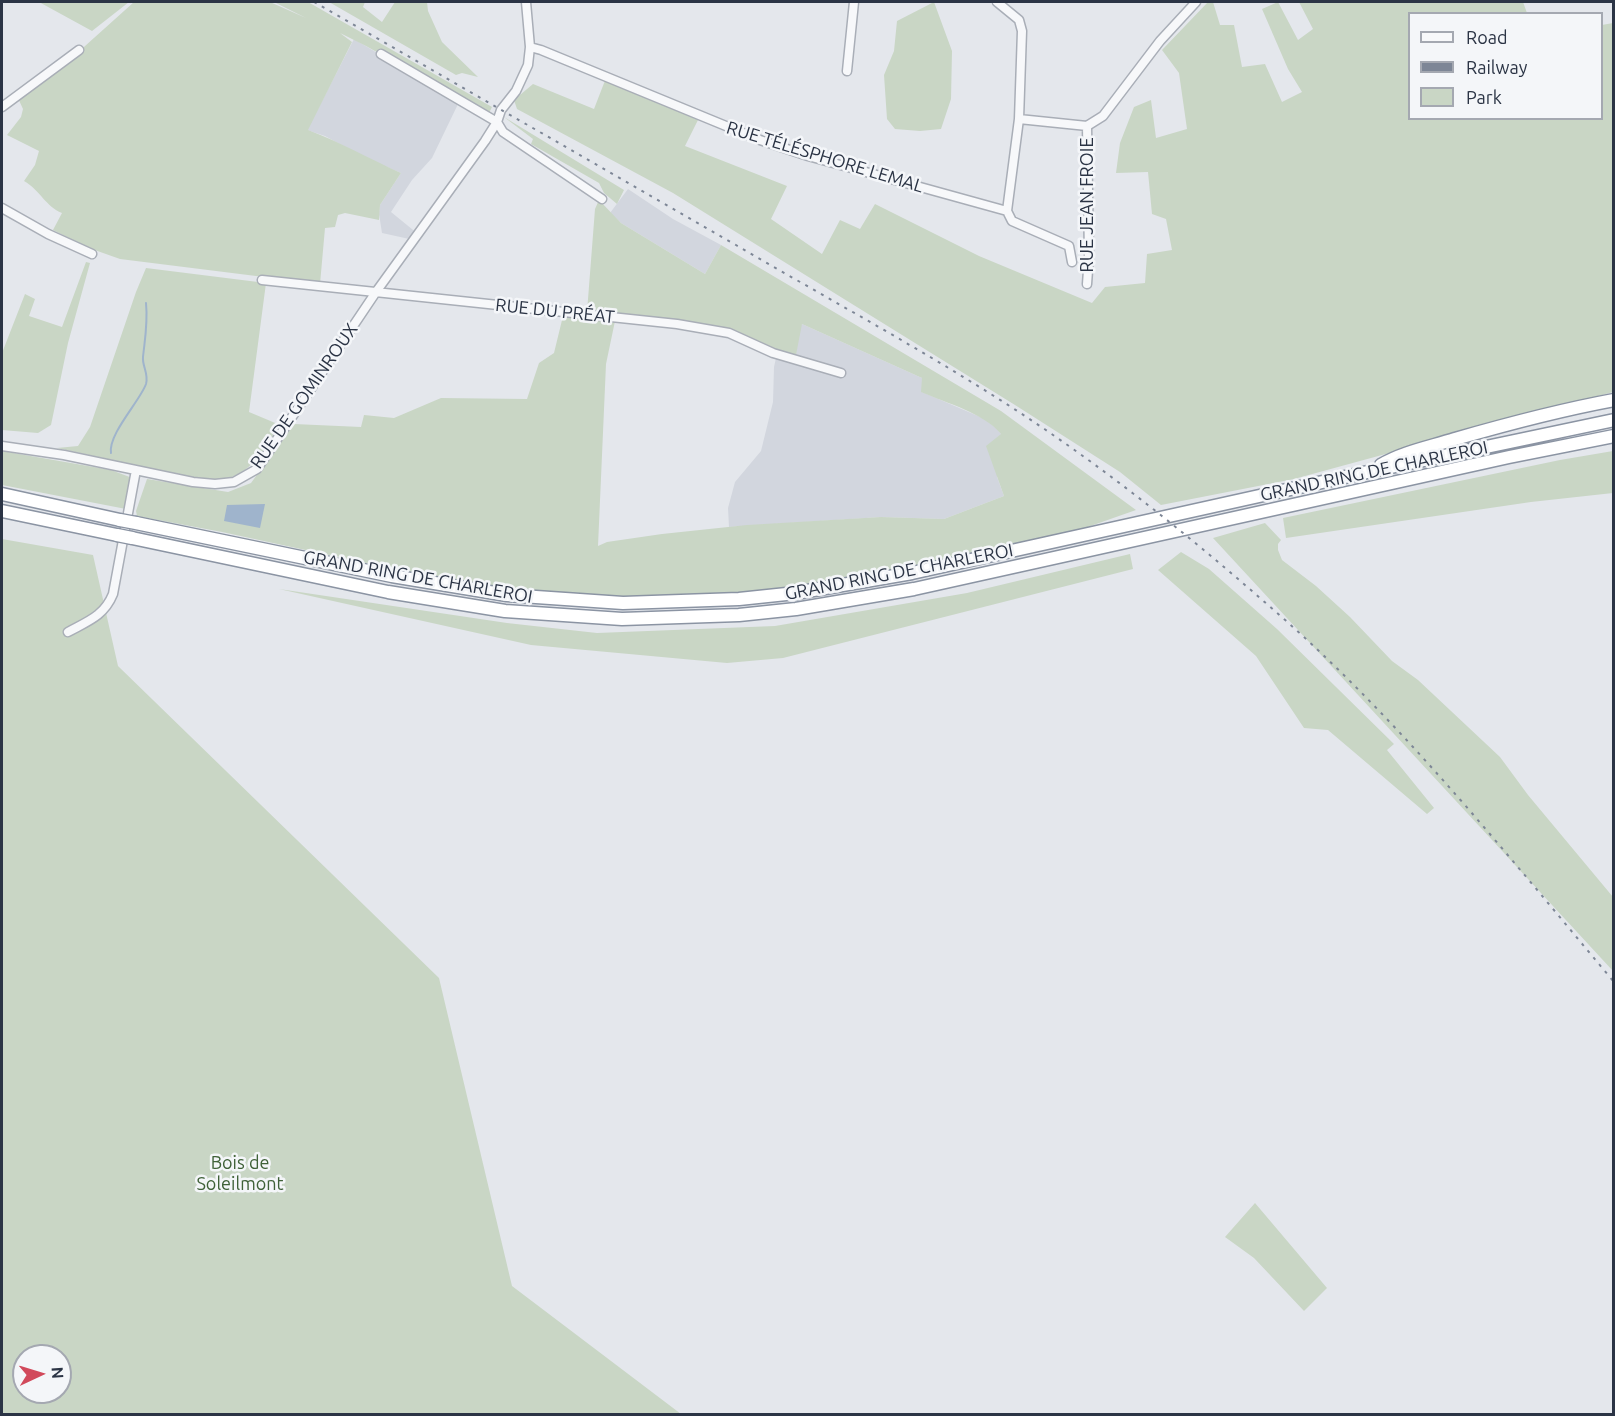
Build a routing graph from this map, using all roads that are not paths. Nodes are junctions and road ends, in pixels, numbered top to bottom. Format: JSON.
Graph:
{"nodes":[{"id":1,"x":526,"y":2,"type":"edge"},
{"id":2,"x":854,"y":2,"type":"edge"},
{"id":3,"x":997,"y":2,"type":"edge"},
{"id":4,"x":1196,"y":2,"type":"edge"},
{"id":5,"x":530,"y":47,"type":"junction"},
{"id":6,"x":79,"y":50,"type":"dead end"},
{"id":7,"x":381,"y":54,"type":"dead end"},
{"id":8,"x":848,"y":71,"type":"dead end"},
{"id":9,"x":2,"y":107,"type":"edge"},
{"id":10,"x":1019,"y":119,"type":"junction"},
{"id":11,"x":497,"y":122,"type":"junction"},
{"id":12,"x":1087,"y":126,"type":"junction"},
{"id":13,"x":603,"y":199,"type":"dead end"},
{"id":14,"x":2,"y":208,"type":"edge"},
{"id":15,"x":1007,"y":211,"type":"junction"},
{"id":16,"x":92,"y":254,"type":"dead end"},
{"id":17,"x":1072,"y":262,"type":"dead end"},
{"id":18,"x":262,"y":280,"type":"dead end"},
{"id":19,"x":1088,"y":285,"type":"dead end"},
{"id":20,"x":376,"y":292,"type":"junction"},
{"id":21,"x":841,"y":373,"type":"dead end"},
{"id":22,"x":1614,"y":400,"type":"edge"},
{"id":23,"x":1614,"y":420,"type":"edge"},
{"id":24,"x":1614,"y":436,"type":"edge"},
{"id":25,"x":2,"y":446,"type":"edge"},
{"id":26,"x":136,"y":470,"type":"junction"},
{"id":27,"x":1372,"y":471,"type":"junction"},
{"id":28,"x":2,"y":495,"type":"edge"},
{"id":29,"x":2,"y":511,"type":"edge"},
{"id":30,"x":68,"y":632,"type":"dead end"}],
"edges":[{"from":1,"to":5,"type":"street","name":"RUE DE GOMINROUX"},
{"from":2,"to":8,"type":"street"},
{"from":3,"to":10,"type":"street"},
{"from":4,"to":12,"type":"street","name":"RUE JEAN FROIE"},
{"from":5,"to":11,"type":"street","name":"RUE DE GOMINROUX"},
{"from":5,"to":15,"type":"street","name":"RUE TÉLÉSPHORE LEMAL"},
{"from":6,"to":9,"type":"street"},
{"from":7,"to":11,"type":"street"},
{"from":10,"to":12,"type":"street","name":"RUE JEAN FROIE"},
{"from":10,"to":15,"type":"street"},
{"from":11,"to":13,"type":"street"},
{"from":11,"to":20,"type":"street","name":"RUE DE GOMINROUX"},
{"from":12,"to":19,"type":"street","name":"RUE JEAN FROIE"},
{"from":14,"to":16,"type":"street"},
{"from":15,"to":17,"type":"street","name":"RUE TÉLÉSPHORE LEMAL"},
{"from":18,"to":20,"type":"street","name":"RUE DU PRÉAT"},
{"from":20,"to":21,"type":"street","name":"RUE DU PRÉAT"},
{"from":20,"to":26,"type":"street","name":"RUE DE GOMINROUX"},
{"from":22,"to":27,"type":"highway"},
{"from":23,"to":27,"type":"highway","name":"GRAND RING DE CHARLEROI"},
{"from":24,"to":29,"type":"highway","name":"GRAND RING DE CHARLEROI","bridge":true},
{"from":25,"to":26,"type":"street","name":"RUE DE GOMINROUX"},
{"from":26,"to":30,"type":"street"},
{"from":27,"to":28,"type":"highway","name":"GRAND RING DE CHARLEROI","bridge":true}]}
